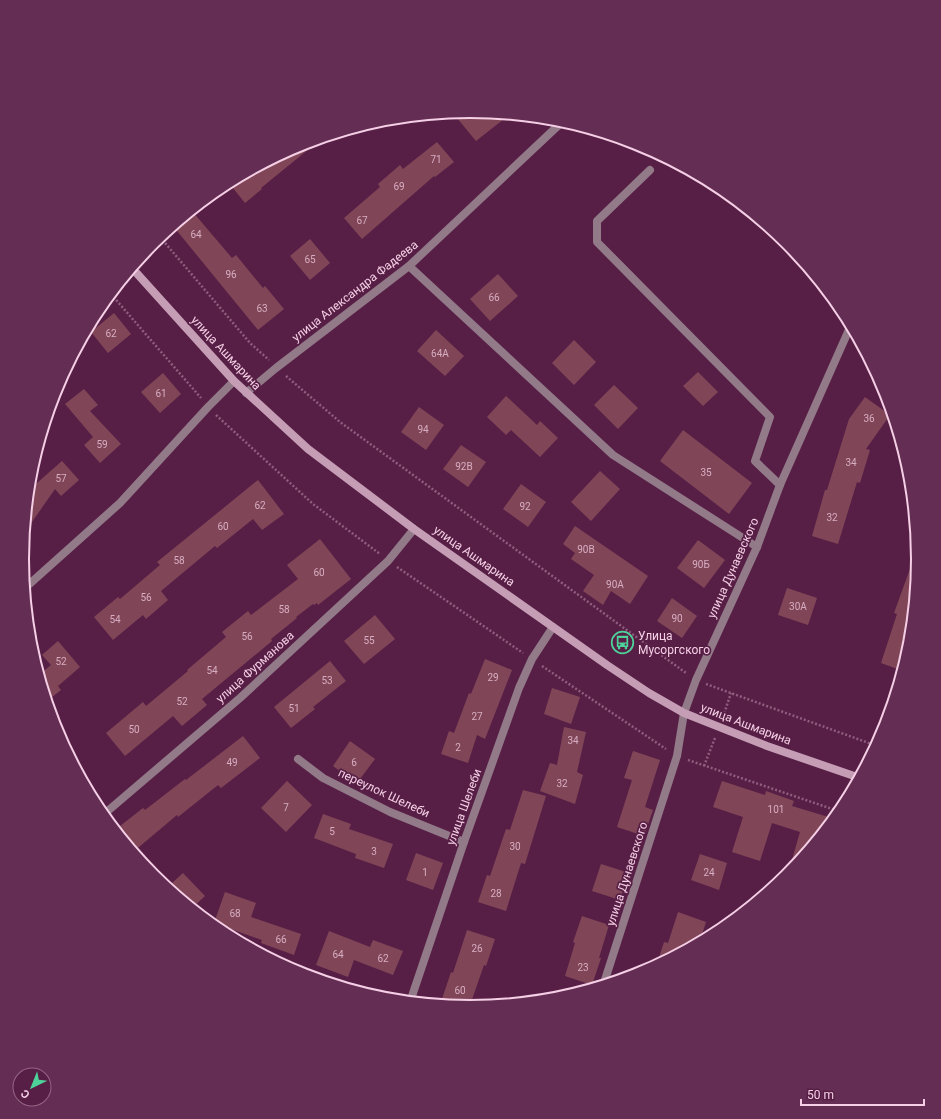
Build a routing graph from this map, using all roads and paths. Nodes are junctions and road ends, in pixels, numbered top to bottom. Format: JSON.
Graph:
{"nodes":[{"id":1,"x":557,"y":126,"type":"edge"},
{"id":2,"x":650,"y":170,"type":"dead end"},
{"id":3,"x":164,"y":242,"type":"edge"},
{"id":4,"x":410,"y":266,"type":"junction"},
{"id":5,"x":136,"y":272,"type":"edge"},
{"id":6,"x":115,"y":298,"type":"edge"},
{"id":7,"x":848,"y":331,"type":"edge"},
{"id":8,"x":276,"y":368,"type":"junction"},
{"id":9,"x":234,"y":381,"type":"junction"},
{"id":10,"x":246,"y":393,"type":"junction"},
{"id":11,"x":208,"y":407,"type":"junction"},
{"id":12,"x":780,"y":485,"type":"junction"},
{"id":13,"x":414,"y":529,"type":"junction"},
{"id":14,"x":757,"y":547,"type":"junction"},
{"id":15,"x":388,"y":561,"type":"junction"},
{"id":16,"x":30,"y":584,"type":"edge"},
{"id":17,"x":553,"y":627,"type":"junction"},
{"id":18,"x":532,"y":659,"type":"junction"},
{"id":19,"x":696,"y":680,"type":"junction"},
{"id":20,"x":684,"y":713,"type":"junction"},
{"id":21,"x":871,"y":744,"type":"edge"},
{"id":22,"x":677,"y":756,"type":"junction"},
{"id":23,"x":298,"y":759,"type":"dead end"},
{"id":24,"x":855,"y":776,"type":"edge"},
{"id":25,"x":834,"y":810,"type":"edge"},
{"id":26,"x":108,"y":811,"type":"edge"},
{"id":27,"x":464,"y":842,"type":"junction"},
{"id":28,"x":605,"y":980,"type":"edge"},
{"id":29,"x":412,"y":997,"type":"edge"}],
"edges":[{"from":1,"to":4,"type":"street","name":"улица Александра Фадеева"},
{"from":2,"to":12,"type":"street"},
{"from":3,"to":8,"type":"path"},
{"from":4,"to":8,"type":"street","name":"улица Александра Фадеева"},
{"from":4,"to":14,"type":"street"},
{"from":5,"to":9,"type":"street","name":"улица Ашмарина"},
{"from":6,"to":11,"type":"path"},
{"from":7,"to":12,"type":"street","name":"улица Дунаевского"},
{"from":8,"to":10,"type":"street","name":"улица Александра Фадеева"},
{"from":8,"to":19,"type":"path"},
{"from":9,"to":10,"type":"street","name":"улица Ашмарина"},
{"from":9,"to":11,"type":"street"},
{"from":10,"to":13,"type":"street","name":"улица Ашмарина"},
{"from":11,"to":15,"type":"path"},
{"from":11,"to":16,"type":"street"},
{"from":12,"to":14,"type":"street","name":"улица Дунаевского"},
{"from":13,"to":15,"type":"street","name":"улица Фурманова"},
{"from":13,"to":17,"type":"street","name":"улица Ашмарина"},
{"from":14,"to":19,"type":"street","name":"улица Дунаевского"},
{"from":15,"to":18,"type":"path"},
{"from":15,"to":26,"type":"street","name":"улица Фурманова"},
{"from":17,"to":18,"type":"street","name":"улица Шелеби"},
{"from":17,"to":20,"type":"street","name":"улица Ашмарина"},
{"from":18,"to":22,"type":"path"},
{"from":18,"to":27,"type":"street","name":"улица Шелеби"},
{"from":19,"to":20,"type":"street","name":"улица Дунаевского"},
{"from":19,"to":21,"type":"path"},
{"from":20,"to":22,"type":"street","name":"улица Дунаевского"},
{"from":20,"to":24,"type":"street","name":"улица Ашмарина"},
{"from":22,"to":25,"type":"path"},
{"from":22,"to":28,"type":"street","name":"улица Дунаевского"},
{"from":23,"to":27,"type":"street","name":"переулок Шелеби"},
{"from":27,"to":29,"type":"street","name":"улица Шелеби"}]}
